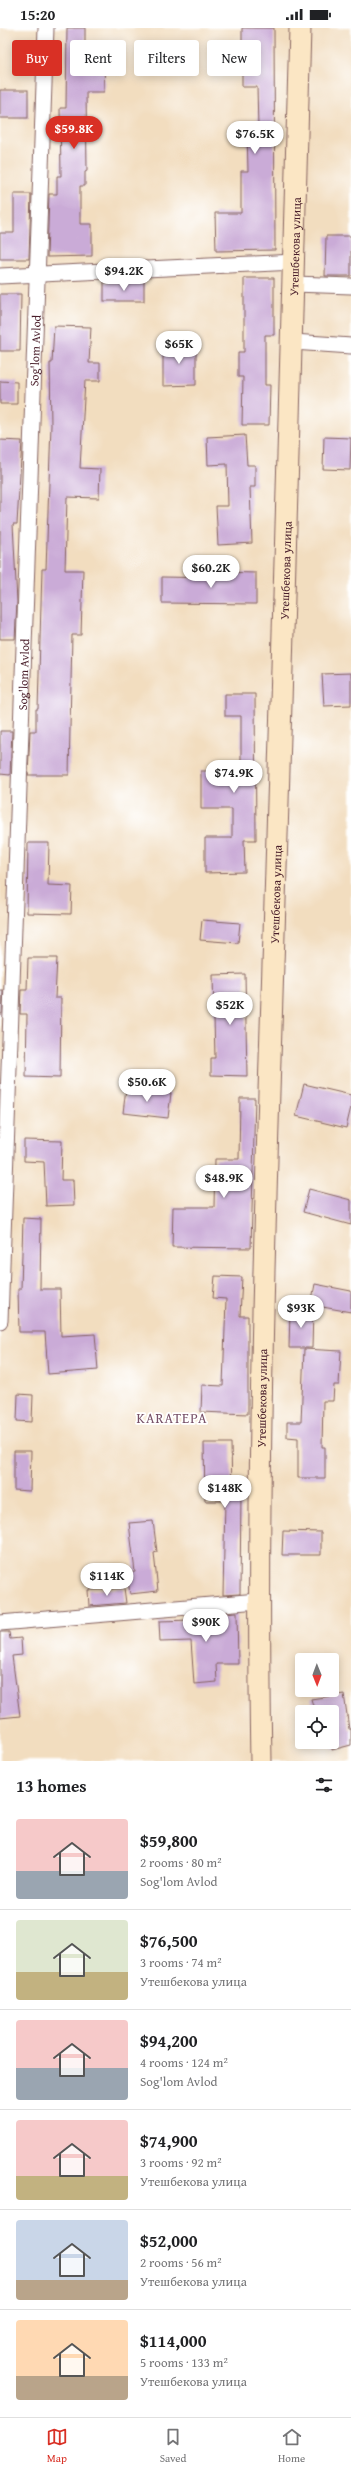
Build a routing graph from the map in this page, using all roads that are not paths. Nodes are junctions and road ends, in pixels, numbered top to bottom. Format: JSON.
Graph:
{"nodes":[{"id":1,"x":46,"y":28,"type":"edge"},
{"id":2,"x":300,"y":28,"type":"edge"},
{"id":3,"x":295,"y":262,"type":"junction"},
{"id":4,"x":38,"y":275,"type":"junction"},
{"id":5,"x":0,"y":276,"type":"edge"},
{"id":6,"x":294,"y":284,"type":"junction"},
{"id":7,"x":351,"y":286,"type":"edge"},
{"id":8,"x":293,"y":342,"type":"junction"},
{"id":9,"x":351,"y":346,"type":"edge"},
{"id":10,"x":0,"y":1321,"type":"edge"},
{"id":11,"x":258,"y":1601,"type":"junction"},
{"id":12,"x":0,"y":1623,"type":"edge"},
{"id":13,"x":261,"y":1761,"type":"edge"}],
"edges":[{"from":1,"to":4,"type":"street","name":"Sog'lom Avlod"},
{"from":2,"to":3,"type":"main road","name":"Утешбекова улица"},
{"from":3,"to":4,"type":"street"},
{"from":3,"to":6,"type":"main road","name":"Утешбекова улица"},
{"from":4,"to":5,"type":"street"},
{"from":4,"to":10,"type":"street","name":"Sog'lom Avlod"},
{"from":6,"to":7,"type":"street"},
{"from":6,"to":8,"type":"main road","name":"Утешбекова улица"},
{"from":8,"to":9,"type":"street"},
{"from":8,"to":11,"type":"main road","name":"Утешбекова улица"},
{"from":11,"to":12,"type":"street"},
{"from":11,"to":13,"type":"main road","name":"Утешбекова улица"}]}
